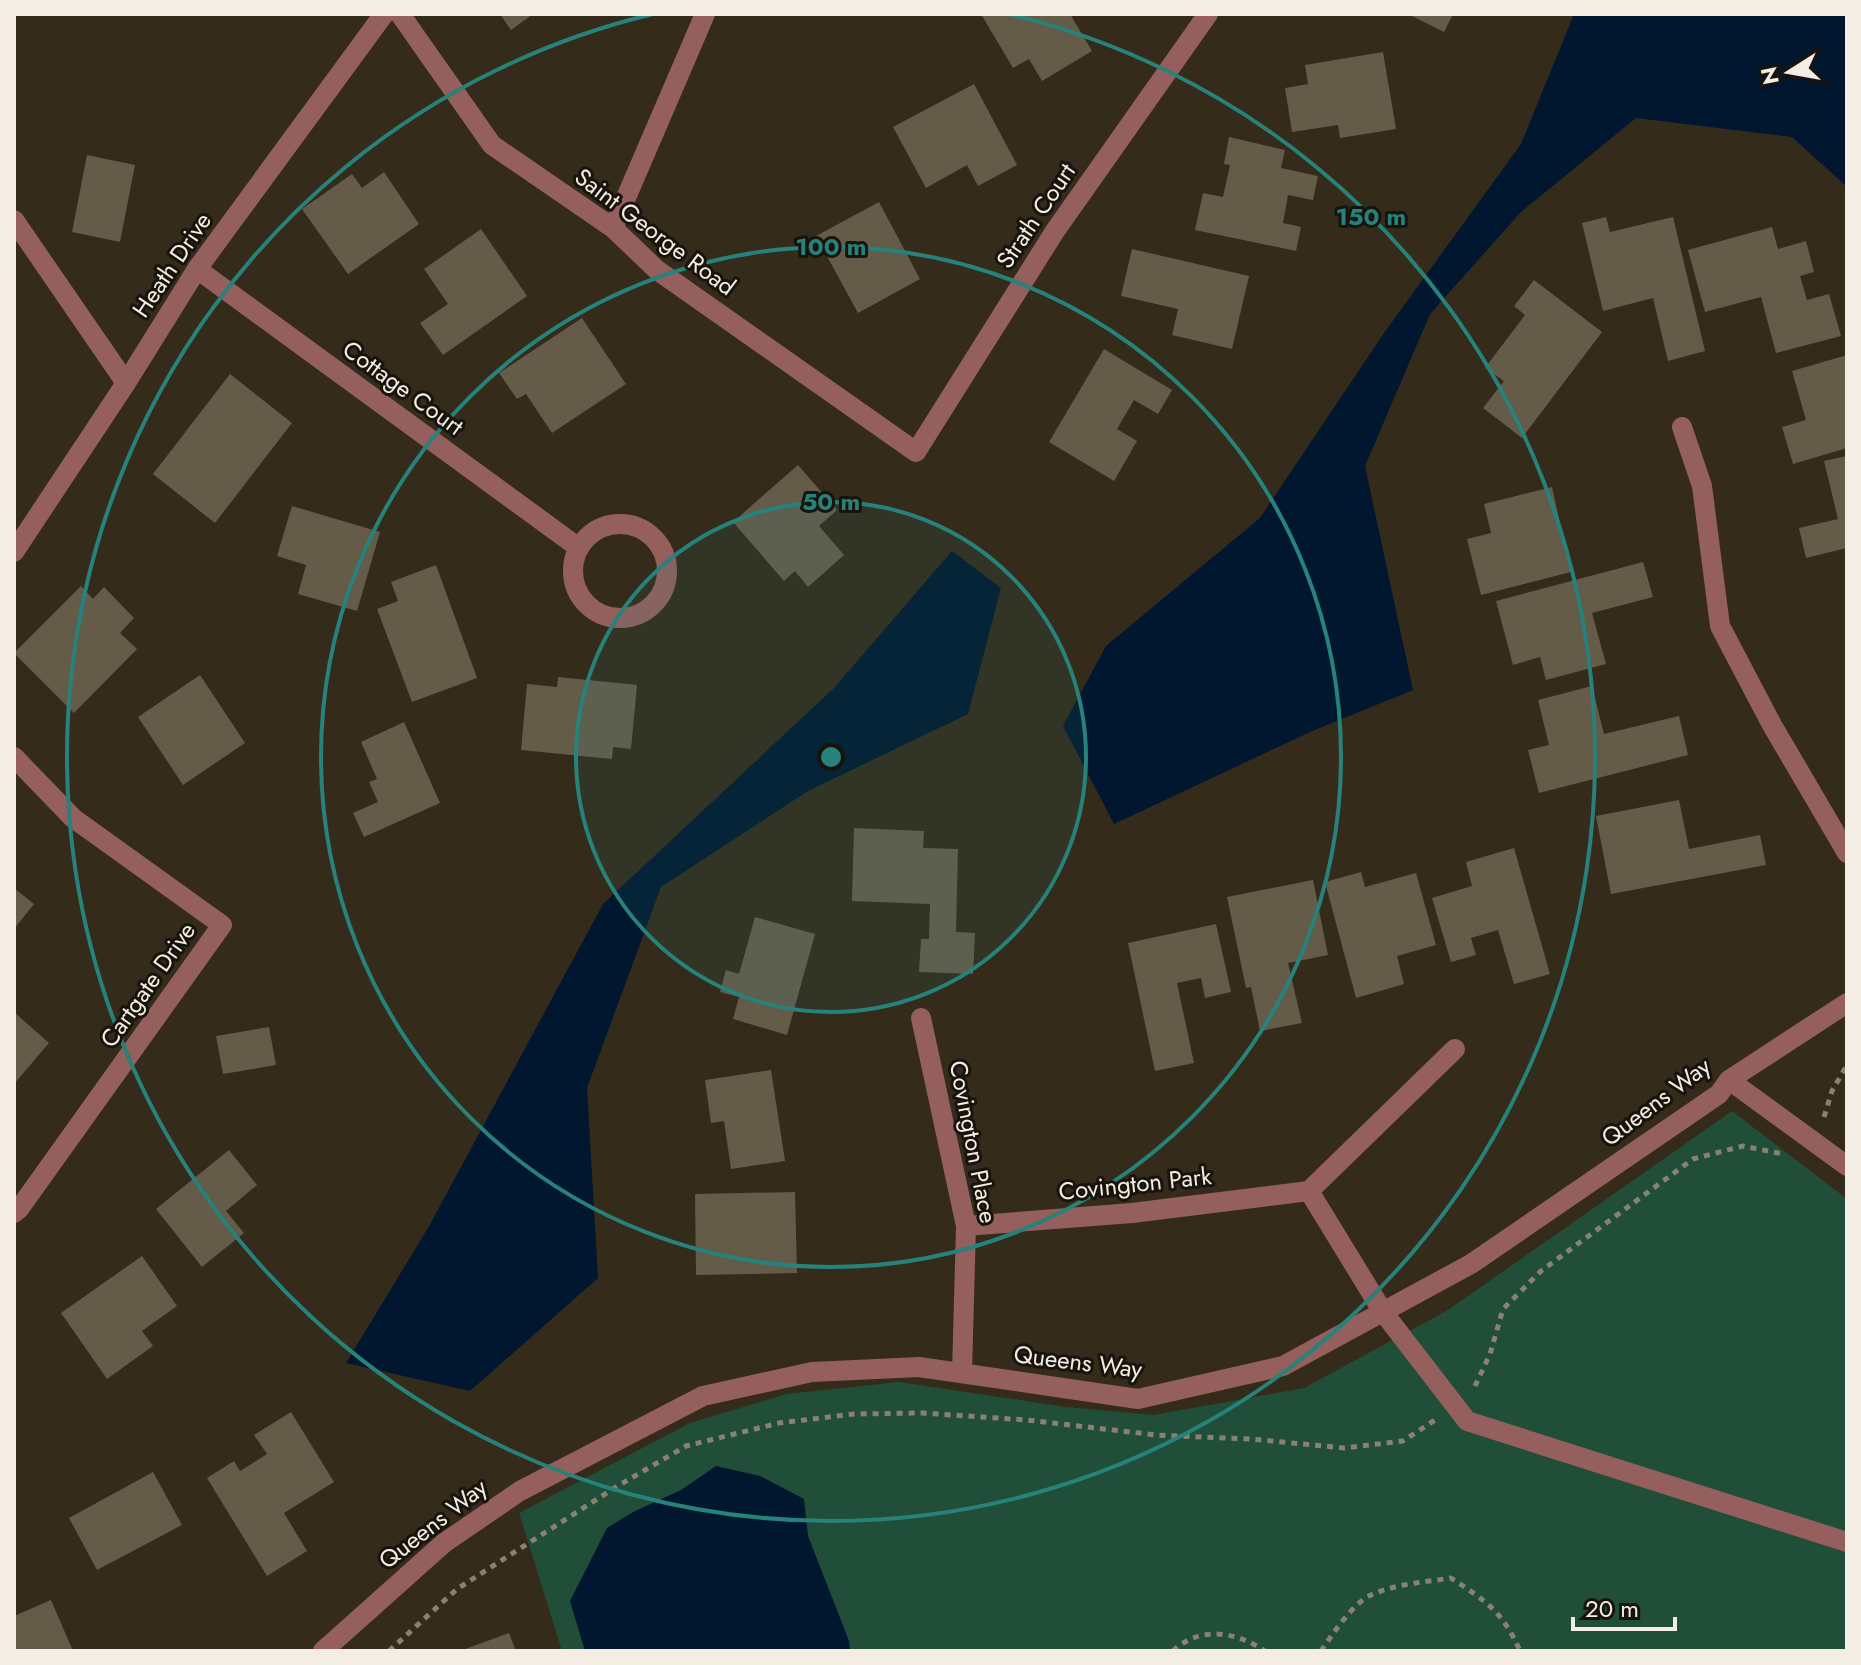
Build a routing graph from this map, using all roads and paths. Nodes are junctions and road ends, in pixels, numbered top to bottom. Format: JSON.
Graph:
{"nodes":[{"id":1,"x":384,"y":14,"type":"edge"},
{"id":2,"x":400,"y":14,"type":"edge"},
{"id":3,"x":705,"y":14,"type":"edge"},
{"id":4,"x":1208,"y":14,"type":"edge"},
{"id":5,"x":14,"y":220,"type":"edge"},
{"id":6,"x":613,"y":228,"type":"junction"},
{"id":7,"x":197,"y":269,"type":"junction"},
{"id":8,"x":126,"y":383,"type":"junction"},
{"id":9,"x":1682,"y":427,"type":"dead end"},
{"id":10,"x":916,"y":452,"type":"joint"},
{"id":11,"x":579,"y":548,"type":"junction"},
{"id":12,"x":14,"y":552,"type":"edge"},
{"id":13,"x":14,"y":757,"type":"edge"},
{"id":14,"x":1847,"y":853,"type":"edge"},
{"id":15,"x":1847,"y":1003,"type":"edge"},
{"id":16,"x":921,"y":1018,"type":"dead end"},
{"id":17,"x":1455,"y":1049,"type":"dead end"},
{"id":18,"x":1729,"y":1080,"type":"junction"},
{"id":19,"x":1847,"y":1166,"type":"edge"},
{"id":20,"x":1309,"y":1191,"type":"junction"},
{"id":21,"x":14,"y":1213,"type":"edge"},
{"id":22,"x":966,"y":1226,"type":"junction"},
{"id":23,"x":1383,"y":1312,"type":"junction"},
{"id":24,"x":962,"y":1373,"type":"junction"},
{"id":25,"x":1847,"y":1542,"type":"edge"},
{"id":26,"x":323,"y":1651,"type":"edge"},
{"id":27,"x":1173,"y":1651,"type":"edge"},
{"id":28,"x":1265,"y":1651,"type":"edge"},
{"id":29,"x":1321,"y":1651,"type":"edge"},
{"id":30,"x":1520,"y":1651,"type":"edge"}],
"edges":[{"from":1,"to":7,"type":"street","name":"Heath Drive"},
{"from":2,"to":6,"type":"street","name":"Saint George Road"},
{"from":3,"to":6,"type":"street"},
{"from":4,"to":10,"type":"street","name":"Strath Court"},
{"from":5,"to":8,"type":"street"},
{"from":6,"to":10,"type":"street","name":"Saint George Road"},
{"from":7,"to":8,"type":"street","name":"Heath Drive"},
{"from":7,"to":11,"type":"street","name":"Cottage Court"},
{"from":8,"to":12,"type":"street","name":"Heath Drive"},
{"from":9,"to":14,"type":"street"},
{"from":11,"to":11,"type":"street"},
{"from":13,"to":21,"type":"street","name":"Cartgate Drive"},
{"from":15,"to":18,"type":"street","name":"Queens Way"},
{"from":16,"to":22,"type":"street","name":"Covington Place"},
{"from":17,"to":20,"type":"street"},
{"from":18,"to":19,"type":"street"},
{"from":18,"to":23,"type":"street","name":"Queens Way"},
{"from":20,"to":22,"type":"street","name":"Covington Park"},
{"from":20,"to":23,"type":"street"},
{"from":22,"to":24,"type":"street","name":"Covington Place"},
{"from":23,"to":24,"type":"street","name":"Queens Way"},
{"from":23,"to":25,"type":"street"},
{"from":24,"to":26,"type":"street","name":"Queens Way"},
{"from":27,"to":28,"type":"path"},
{"from":29,"to":30,"type":"path"}]}
